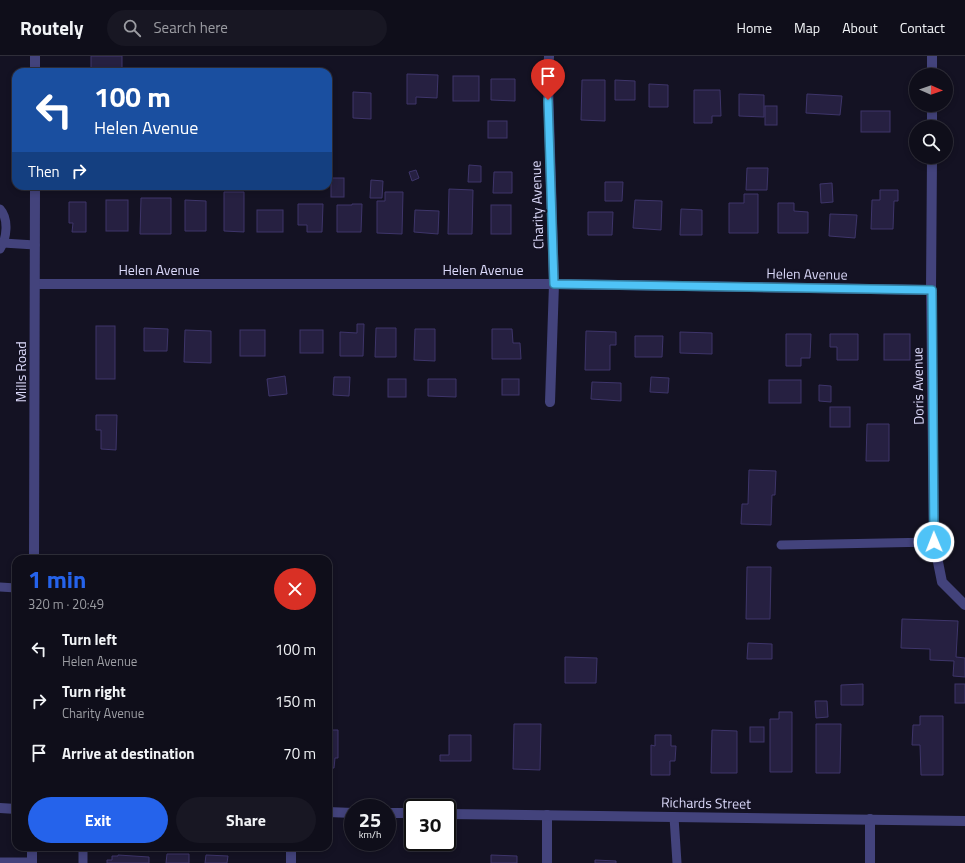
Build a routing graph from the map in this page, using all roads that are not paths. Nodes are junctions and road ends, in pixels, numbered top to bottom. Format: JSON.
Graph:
{"nodes":[{"id":1,"x":35,"y":56,"type":"edge"},
{"id":2,"x":549,"y":56,"type":"edge"},
{"id":3,"x":932,"y":56,"type":"edge"},
{"id":4,"x":35,"y":68,"type":"edge"},
{"id":5,"x":932,"y":68,"type":"edge"},
{"id":6,"x":932,"y":164,"type":"edge"},
{"id":7,"x":35,"y":190,"type":"edge"},
{"id":8,"x":0,"y":209,"type":"edge"},
{"id":9,"x":35,"y":245,"type":"junction"},
{"id":10,"x":2,"y":246,"type":"edge"},
{"id":11,"x":35,"y":284,"type":"junction"},
{"id":12,"x":554,"y":284,"type":"junction"},
{"id":13,"x":932,"y":290,"type":"junction"},
{"id":14,"x":550,"y":402,"type":"dead end"},
{"id":15,"x":934,"y":542,"type":"junction"},
{"id":16,"x":781,"y":545,"type":"dead end"},
{"id":17,"x":34,"y":555,"type":"edge"},
{"id":18,"x":0,"y":587,"type":"edge"},
{"id":19,"x":12,"y":588,"type":"edge"},
{"id":20,"x":965,"y":605,"type":"edge"},
{"id":21,"x":0,"y":808,"type":"edge"},
{"id":22,"x":12,"y":809,"type":"edge"},
{"id":23,"x":332,"y":812,"type":"edge"},
{"id":24,"x":344,"y":812,"type":"edge"},
{"id":25,"x":456,"y":814,"type":"edge"},
{"id":26,"x":547,"y":815,"type":"junction"},
{"id":27,"x":674,"y":817,"type":"junction"},
{"id":28,"x":870,"y":819,"type":"junction"},
{"id":29,"x":965,"y":820,"type":"edge"},
{"id":30,"x":32,"y":851,"type":"edge"},
{"id":31,"x":83,"y":851,"type":"edge"},
{"id":32,"x":292,"y":851,"type":"edge"},
{"id":33,"x":0,"y":862,"type":"edge"},
{"id":34,"x":32,"y":863,"type":"edge"},
{"id":35,"x":83,"y":863,"type":"edge"},
{"id":36,"x":291,"y":863,"type":"edge"},
{"id":37,"x":547,"y":863,"type":"edge"},
{"id":38,"x":677,"y":863,"type":"edge"},
{"id":39,"x":870,"y":863,"type":"edge"}],
"edges":[{"from":1,"to":4,"type":"street"},
{"from":2,"to":12,"type":"street","name":"Charity Avenue"},
{"from":3,"to":5,"type":"street"},
{"from":6,"to":13,"type":"street","name":"Doris Avenue"},
{"from":7,"to":9,"type":"street","name":"Mills Road"},
{"from":8,"to":10,"type":"lane"},
{"from":9,"to":10,"type":"lane"},
{"from":9,"to":11,"type":"street","name":"Mills Road"},
{"from":11,"to":12,"type":"street","name":"Helen Avenue"},
{"from":11,"to":17,"type":"street","name":"Mills Road"},
{"from":12,"to":13,"type":"street","name":"Helen Avenue"},
{"from":12,"to":14,"type":"street","name":"Charity Avenue"},
{"from":13,"to":15,"type":"street","name":"Doris Avenue"},
{"from":15,"to":16,"type":"lane"},
{"from":15,"to":20,"type":"street","name":"Doris Avenue"},
{"from":18,"to":19,"type":"lane"},
{"from":21,"to":22,"type":"street"},
{"from":23,"to":24,"type":"street"},
{"from":25,"to":26,"type":"street","name":"Richards Street"},
{"from":26,"to":27,"type":"street","name":"Richards Street"},
{"from":26,"to":37,"type":"street"},
{"from":27,"to":28,"type":"street","name":"Richards Street"},
{"from":27,"to":38,"type":"lane"},
{"from":28,"to":29,"type":"street","name":"Richards Street"},
{"from":28,"to":39,"type":"street"},
{"from":30,"to":34,"type":"street"},
{"from":31,"to":35,"type":"lane"},
{"from":32,"to":36,"type":"street"},
{"from":33,"to":34,"type":"lane"}]}
